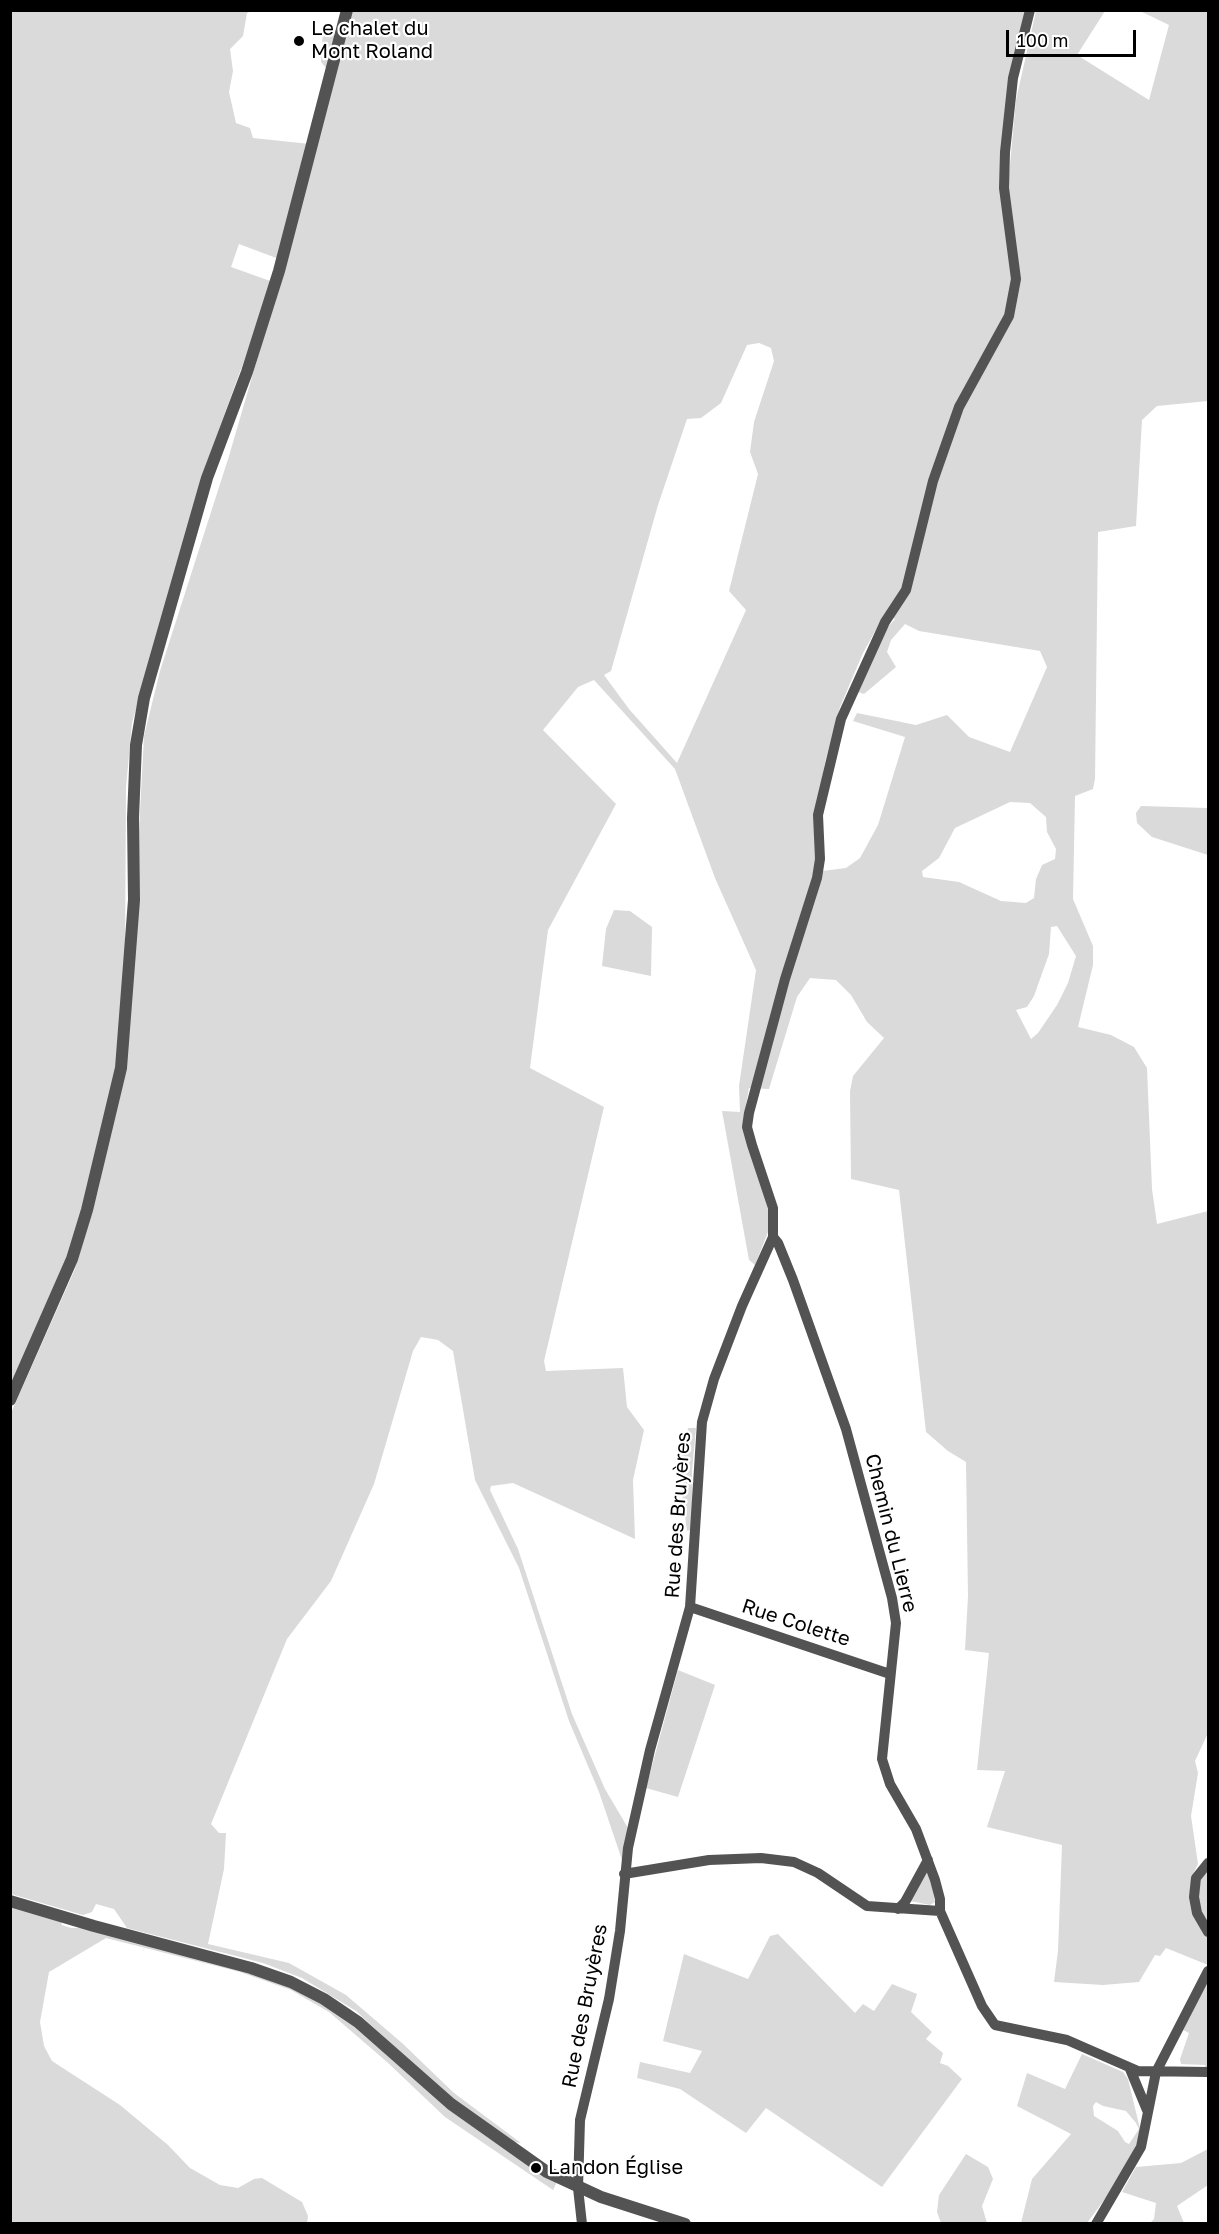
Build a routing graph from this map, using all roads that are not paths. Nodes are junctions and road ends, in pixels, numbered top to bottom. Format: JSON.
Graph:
{"nodes":[{"id":1,"x":347,"y":10,"type":"edge"},
{"id":2,"x":1030,"y":10,"type":"edge"},
{"id":3,"x":773,"y":1237,"type":"junction"},
{"id":4,"x":10,"y":1401,"type":"edge"},
{"id":5,"x":690,"y":1607,"type":"junction"},
{"id":6,"x":890,"y":1674,"type":"junction"},
{"id":7,"x":928,"y":1860,"type":"junction"},
{"id":8,"x":1209,"y":1863,"type":"edge"},
{"id":9,"x":624,"y":1874,"type":"junction"},
{"id":10,"x":10,"y":1900,"type":"edge"},
{"id":11,"x":898,"y":1909,"type":"junction"},
{"id":12,"x":940,"y":1911,"type":"junction"},
{"id":13,"x":1209,"y":1932,"type":"edge"},
{"id":14,"x":1209,"y":1971,"type":"edge"},
{"id":15,"x":1130,"y":2069,"type":"junction"},
{"id":16,"x":1209,"y":2072,"type":"edge"},
{"id":17,"x":1156,"y":2073,"type":"junction"},
{"id":18,"x":1147,"y":2111,"type":"junction"},
{"id":19,"x":578,"y":2188,"type":"junction"},
{"id":20,"x":582,"y":2223,"type":"edge"},
{"id":21,"x":685,"y":2223,"type":"edge"},
{"id":22,"x":1096,"y":2223,"type":"edge"}],
"edges":[{"from":1,"to":4,"type":"street"},
{"from":2,"to":3,"type":"street","name":"Rue des Bruyères"},
{"from":3,"to":5,"type":"street","name":"Rue des Bruyères"},
{"from":3,"to":6,"type":"street","name":"Chemin du Lierre"},
{"from":5,"to":6,"type":"street","name":"Rue Colette"},
{"from":5,"to":9,"type":"street","name":"Rue des Bruyères"},
{"from":6,"to":7,"type":"street","name":"Chemin du Lierre"},
{"from":7,"to":11,"type":"street"},
{"from":7,"to":12,"type":"street","name":"Chemin du Lierre"},
{"from":8,"to":13,"type":"street"},
{"from":9,"to":11,"type":"street"},
{"from":9,"to":19,"type":"street","name":"Rue des Bruyères"},
{"from":10,"to":19,"type":"street"},
{"from":11,"to":12,"type":"street"},
{"from":12,"to":15,"type":"street","name":"Chemin du Lierre"},
{"from":14,"to":17,"type":"street"},
{"from":15,"to":17,"type":"street"},
{"from":15,"to":18,"type":"street"},
{"from":16,"to":17,"type":"street"},
{"from":17,"to":18,"type":"street"},
{"from":18,"to":22,"type":"street"},
{"from":19,"to":20,"type":"street","name":"Rue des Bruyères"},
{"from":19,"to":21,"type":"street"}]}
